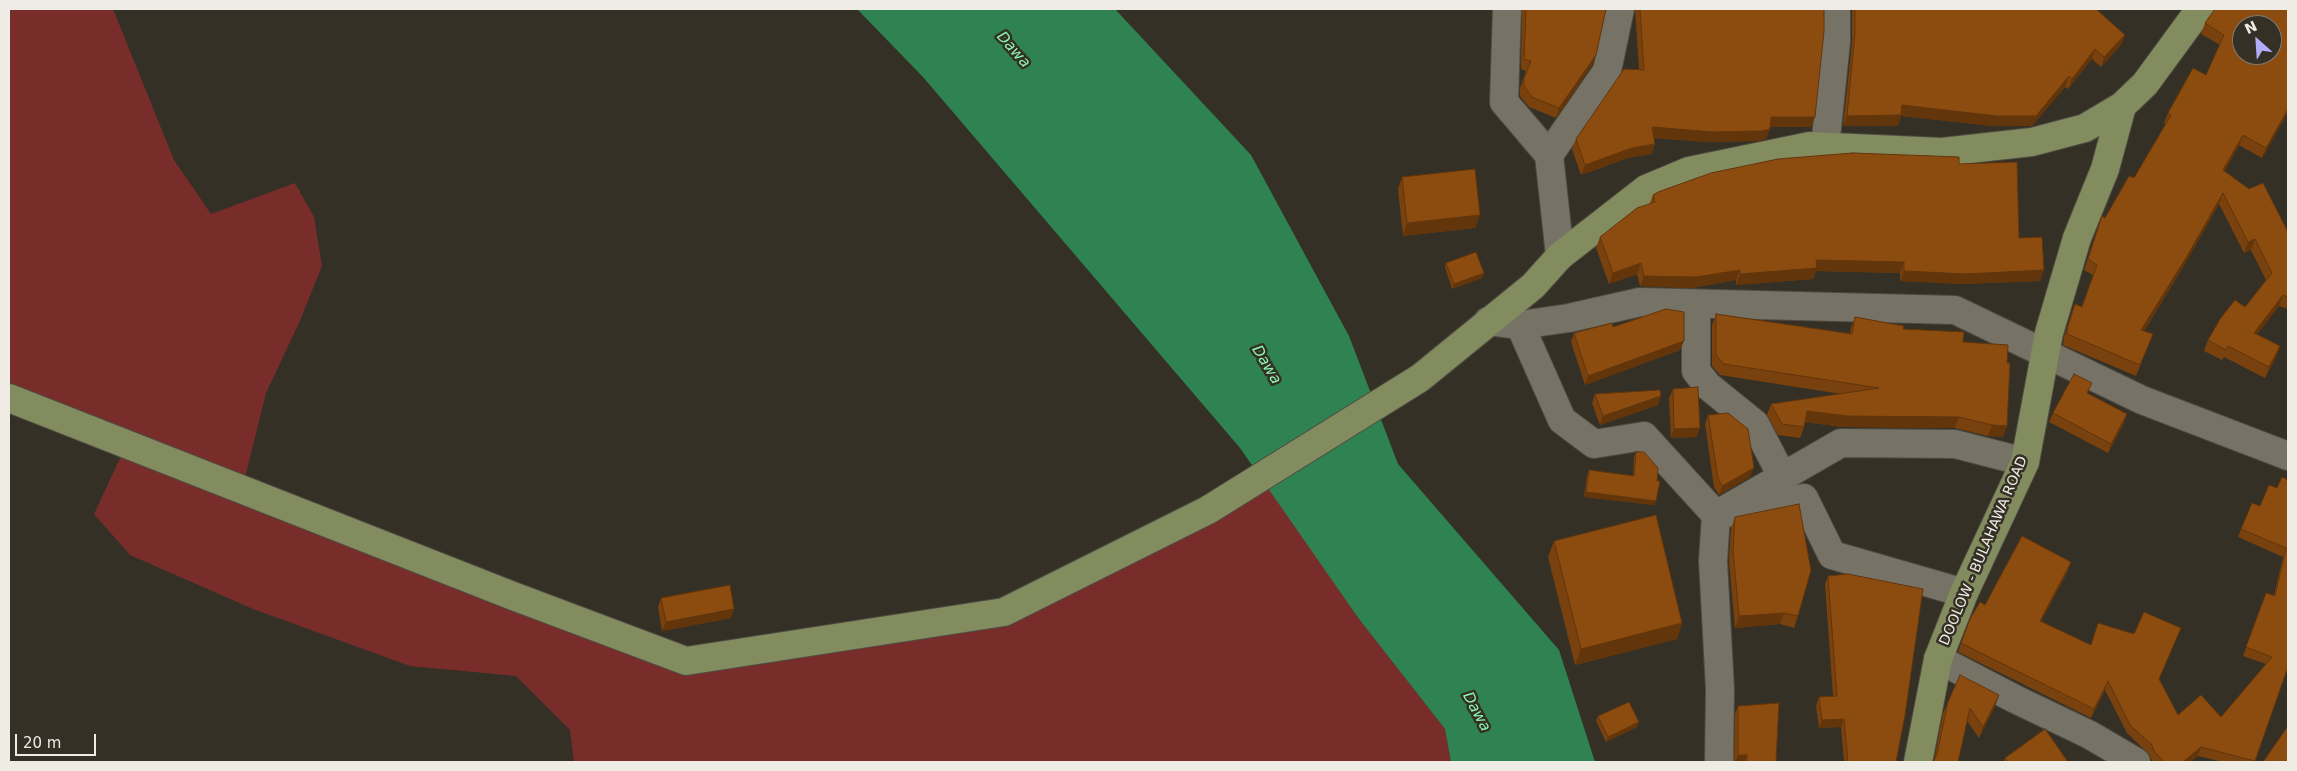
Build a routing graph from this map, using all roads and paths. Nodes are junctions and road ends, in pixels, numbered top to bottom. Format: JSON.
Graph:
{"nodes":[{"id":1,"x":1507,"y":9,"type":"edge"},
{"id":2,"x":1620,"y":9,"type":"edge"},
{"id":3,"x":1836,"y":9,"type":"edge"},
{"id":4,"x":2200,"y":9,"type":"edge"},
{"id":5,"x":2122,"y":106,"type":"junction"},
{"id":6,"x":1825,"y":148,"type":"junction"},
{"id":7,"x":1549,"y":155,"type":"junction"},
{"id":8,"x":1560,"y":256,"type":"junction"},
{"id":9,"x":1696,"y":304,"type":"junction"},
{"id":10,"x":1488,"y":321,"type":"junction"},
{"id":11,"x":1520,"y":325,"type":"junction"},
{"id":12,"x":2045,"y":352,"type":"junction"},
{"id":13,"x":9,"y":398,"type":"edge"},
{"id":14,"x":2288,"y":456,"type":"edge"},
{"id":15,"x":2025,"y":462,"type":"junction"},
{"id":16,"x":1782,"y":476,"type":"junction"},
{"id":17,"x":1716,"y":515,"type":"junction"},
{"id":18,"x":1964,"y":593,"type":"junction"},
{"id":19,"x":1938,"y":659,"type":"junction"},
{"id":20,"x":1719,"y":762,"type":"edge"},
{"id":21,"x":1918,"y":762,"type":"edge"},
{"id":22,"x":2136,"y":762,"type":"edge"}],
"edges":[{"from":1,"to":7,"type":"street"},
{"from":2,"to":7,"type":"street"},
{"from":3,"to":6,"type":"street"},
{"from":4,"to":5,"type":"main road"},
{"from":5,"to":6,"type":"main road"},
{"from":5,"to":12,"type":"main road","name":"DOOLOW - BULAHAWA ROAD"},
{"from":6,"to":8,"type":"main road"},
{"from":7,"to":8,"type":"street"},
{"from":8,"to":10,"type":"main road"},
{"from":9,"to":11,"type":"street"},
{"from":9,"to":12,"type":"street"},
{"from":9,"to":16,"type":"street"},
{"from":10,"to":11,"type":"street"},
{"from":10,"to":13,"type":"main road"},
{"from":11,"to":17,"type":"street"},
{"from":12,"to":14,"type":"street"},
{"from":12,"to":15,"type":"main road","name":"DOOLOW - BULAHAWA ROAD"},
{"from":15,"to":16,"type":"street"},
{"from":15,"to":18,"type":"main road","name":"DOOLOW - BULAHAWA ROAD"},
{"from":16,"to":17,"type":"street"},
{"from":17,"to":18,"type":"street"},
{"from":17,"to":20,"type":"street"},
{"from":18,"to":19,"type":"main road","name":"DOOLOW - BULAHAWA ROAD"},
{"from":19,"to":21,"type":"main road","name":"DOOLOW - BULAHAWA ROAD"},
{"from":19,"to":22,"type":"street"}]}
